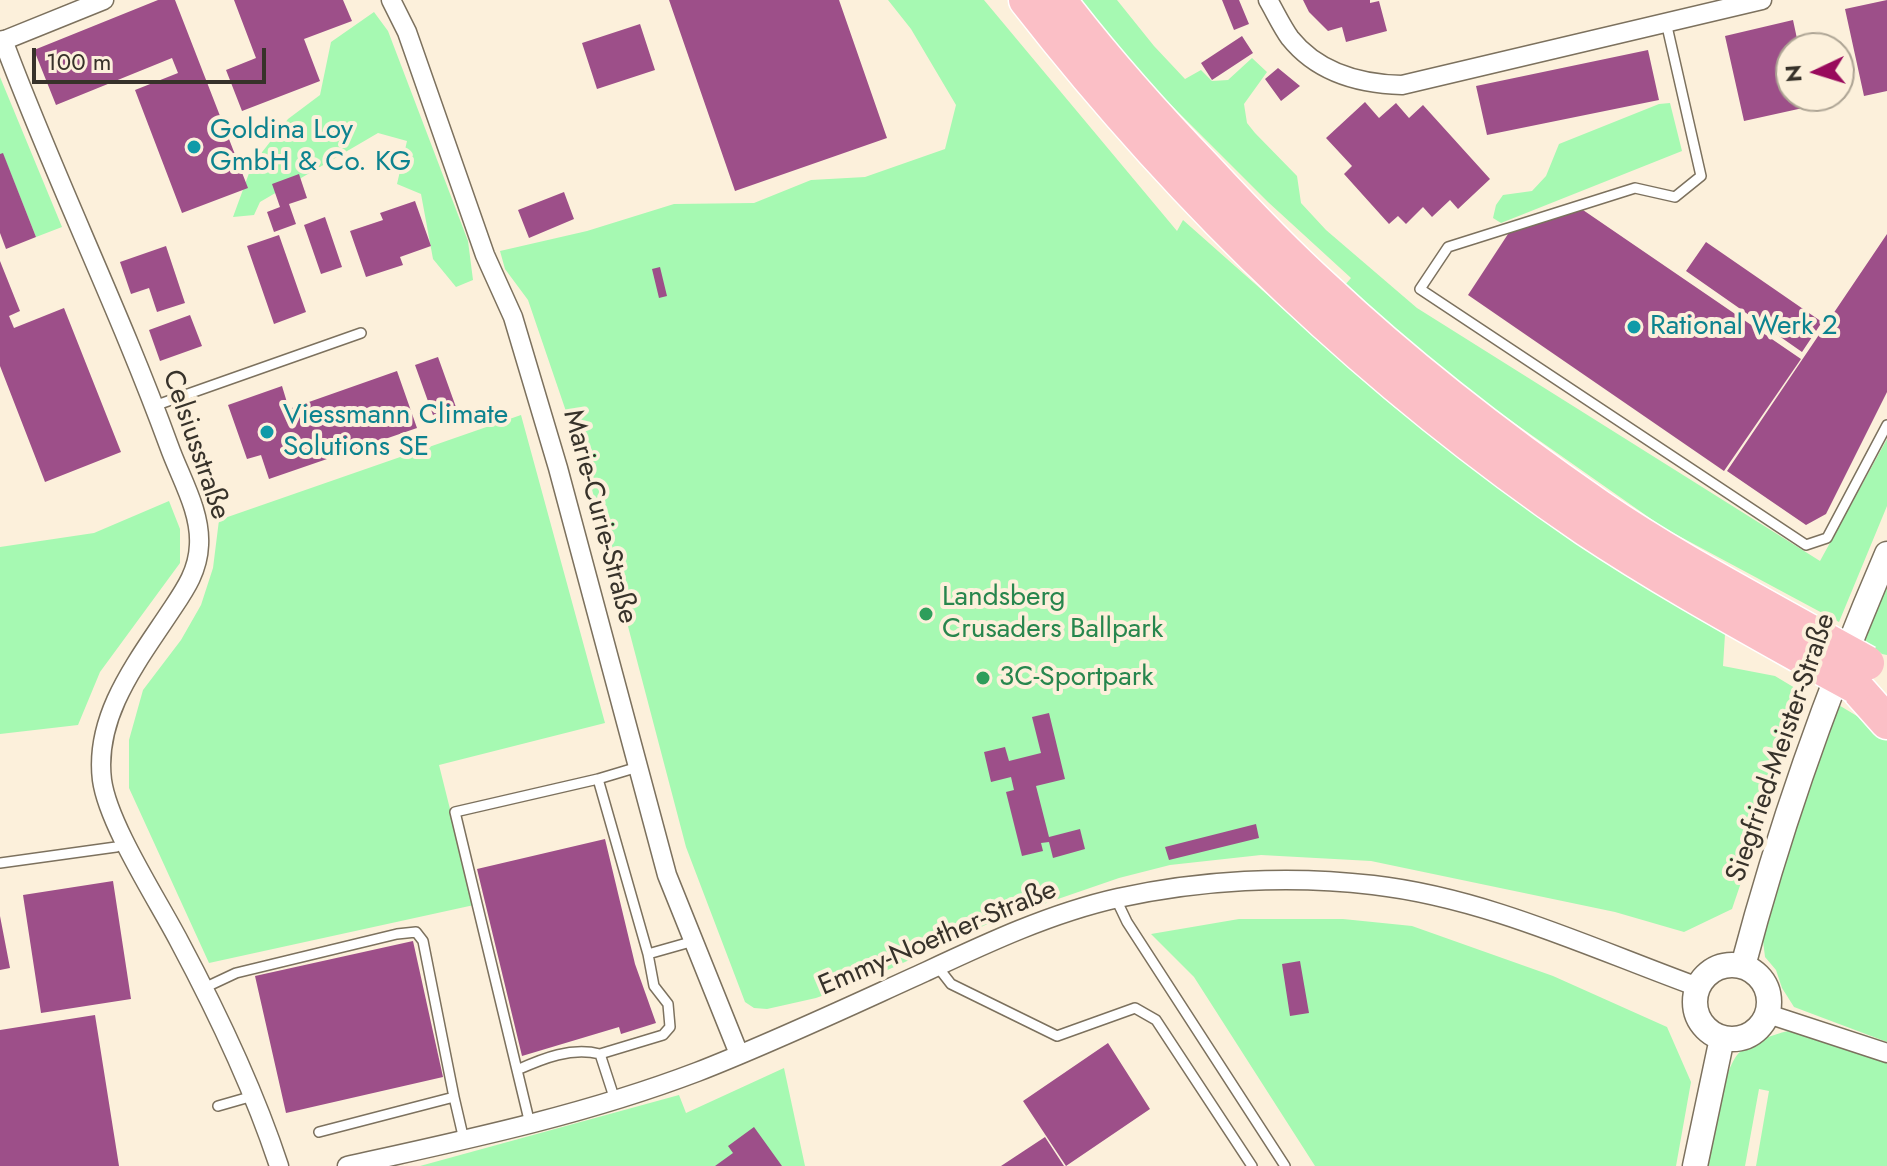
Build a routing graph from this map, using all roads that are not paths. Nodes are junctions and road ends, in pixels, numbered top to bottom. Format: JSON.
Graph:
{"nodes":[{"id":1,"x":104,"y":0,"type":"edge"},
{"id":2,"x":391,"y":0,"type":"edge"},
{"id":3,"x":1026,"y":0,"type":"edge"},
{"id":4,"x":1059,"y":0,"type":"edge"},
{"id":5,"x":1268,"y":0,"type":"edge"},
{"id":6,"x":1762,"y":0,"type":"edge"},
{"id":7,"x":1666,"y":22,"type":"junction"},
{"id":8,"x":2,"y":41,"type":"edge"},
{"id":9,"x":361,"y":333,"type":"dead end"},
{"id":10,"x":154,"y":406,"type":"junction"},
{"id":11,"x":1887,"y":425,"type":"edge"},
{"id":12,"x":1887,"y":554,"type":"edge"},
{"id":13,"x":1814,"y":649,"type":"junction"},
{"id":14,"x":1874,"y":672,"type":"edge"},
{"id":15,"x":1887,"y":703,"type":"edge"},
{"id":16,"x":1887,"y":722,"type":"edge"},
{"id":17,"x":638,"y":767,"type":"junction"},
{"id":18,"x":598,"y":779,"type":"junction"},
{"id":19,"x":127,"y":843,"type":"junction"},
{"id":20,"x":0,"y":863,"type":"edge"},
{"id":21,"x":1116,"y":898,"type":"junction"},
{"id":22,"x":694,"y":941,"type":"junction"},
{"id":23,"x":648,"y":954,"type":"junction"},
{"id":24,"x":937,"y":966,"type":"junction"},
{"id":25,"x":1743,"y":966,"type":"junction"},
{"id":26,"x":1698,"y":987,"type":"junction"},
{"id":27,"x":204,"y":988,"type":"junction"},
{"id":28,"x":1768,"y":1014,"type":"junction"},
{"id":29,"x":1722,"y":1038,"type":"junction"},
{"id":30,"x":1887,"y":1053,"type":"edge"},
{"id":31,"x":600,"y":1054,"type":"junction"},
{"id":32,"x":739,"y":1054,"type":"junction"},
{"id":33,"x":517,"y":1070,"type":"junction"},
{"id":34,"x":254,"y":1095,"type":"junction"},
{"id":35,"x":454,"y":1097,"type":"junction"},
{"id":36,"x":615,"y":1100,"type":"junction"},
{"id":37,"x":218,"y":1106,"type":"dead end"},
{"id":38,"x":530,"y":1124,"type":"junction"},
{"id":39,"x":319,"y":1132,"type":"dead end"},
{"id":40,"x":464,"y":1140,"type":"junction"},
{"id":41,"x":279,"y":1166,"type":"edge"},
{"id":42,"x":347,"y":1166,"type":"edge"},
{"id":43,"x":1252,"y":1166,"type":"edge"},
{"id":44,"x":1285,"y":1166,"type":"edge"},
{"id":45,"x":1695,"y":1166,"type":"edge"}],
"edges":[{"from":1,"to":8,"type":"street"},
{"from":2,"to":17,"type":"street","name":"Marie-Curie-Straße"},
{"from":3,"to":13,"type":"highway"},
{"from":4,"to":13,"type":"highway"},
{"from":5,"to":7,"type":"street"},
{"from":6,"to":7,"type":"street"},
{"from":7,"to":11,"type":"lane"},
{"from":8,"to":10,"type":"street","name":"Celsiusstraße"},
{"from":9,"to":10,"type":"lane"},
{"from":10,"to":19,"type":"street","name":"Celsiusstraße"},
{"from":12,"to":25,"type":"street","name":"Siegfried-Meister-Straße"},
{"from":13,"to":14,"type":"highway","bridge":true},
{"from":14,"to":15,"type":"highway"},
{"from":14,"to":16,"type":"highway"},
{"from":17,"to":18,"type":"lane"},
{"from":17,"to":22,"type":"street","name":"Marie-Curie-Straße"},
{"from":18,"to":23,"type":"lane"},
{"from":18,"to":33,"type":"lane"},
{"from":19,"to":20,"type":"lane"},
{"from":19,"to":27,"type":"street","name":"Celsiusstraße"},
{"from":21,"to":24,"type":"street","name":"Emmy-Noether-Straße"},
{"from":21,"to":26,"type":"street","name":"Emmy-Noether-Straße"},
{"from":21,"to":44,"type":"lane"},
{"from":22,"to":23,"type":"lane"},
{"from":22,"to":32,"type":"street","name":"Marie-Curie-Straße"},
{"from":23,"to":31,"type":"lane"},
{"from":24,"to":32,"type":"street","name":"Emmy-Noether-Straße"},
{"from":24,"to":43,"type":"lane"},
{"from":25,"to":26,"type":"street"},
{"from":25,"to":28,"type":"street"},
{"from":26,"to":29,"type":"street"},
{"from":27,"to":34,"type":"street","name":"Celsiusstraße"},
{"from":27,"to":35,"type":"lane"},
{"from":28,"to":29,"type":"street"},
{"from":28,"to":30,"type":"street"},
{"from":29,"to":45,"type":"street"},
{"from":31,"to":33,"type":"lane"},
{"from":31,"to":36,"type":"lane"},
{"from":32,"to":36,"type":"street","name":"Emmy-Noether-Straße"},
{"from":33,"to":38,"type":"lane"},
{"from":34,"to":37,"type":"lane"},
{"from":34,"to":41,"type":"street","name":"Celsiusstraße"},
{"from":35,"to":39,"type":"lane"},
{"from":35,"to":40,"type":"lane"},
{"from":36,"to":38,"type":"street","name":"Emmy-Noether-Straße"},
{"from":38,"to":40,"type":"street","name":"Emmy-Noether-Straße"},
{"from":40,"to":42,"type":"street","name":"Emmy-Noether-Straße"}]}
